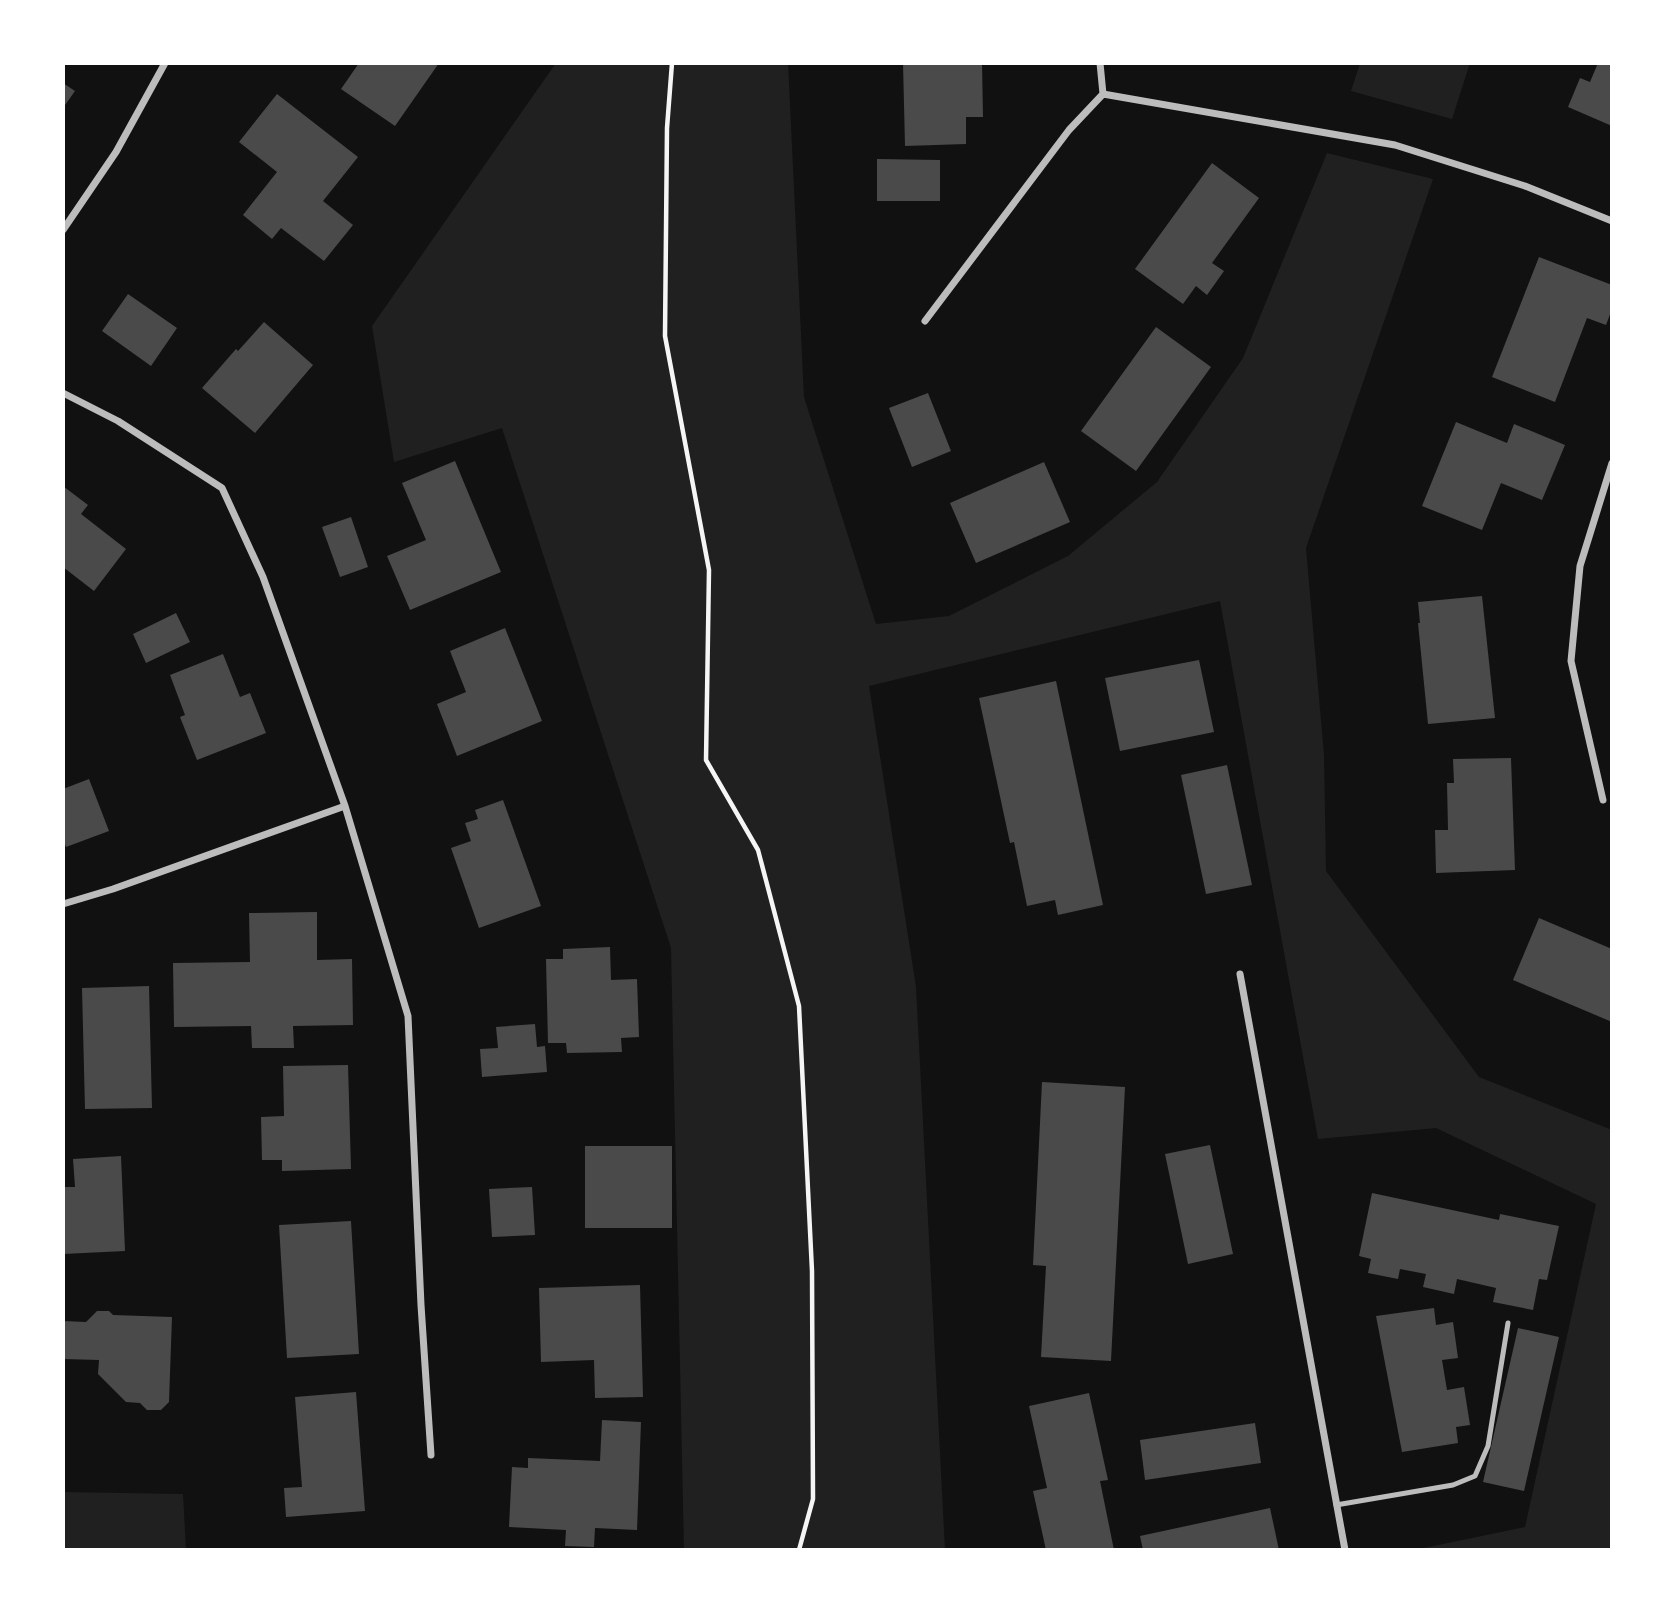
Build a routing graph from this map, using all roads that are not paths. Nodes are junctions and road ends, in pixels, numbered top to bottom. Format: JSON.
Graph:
{"nodes":[{"id":1,"x":164,"y":63,"type":"edge"},
{"id":2,"x":1100,"y":63,"type":"edge"},
{"id":3,"x":1103,"y":94,"type":"junction"},
{"id":4,"x":1612,"y":220,"type":"edge"},
{"id":5,"x":63,"y":230,"type":"edge"},
{"id":6,"x":925,"y":321,"type":"dead end"},
{"id":7,"x":63,"y":393,"type":"edge"},
{"id":8,"x":1612,"y":463,"type":"edge"},
{"id":9,"x":1603,"y":800,"type":"dead end"},
{"id":10,"x":345,"y":806,"type":"junction"},
{"id":11,"x":63,"y":904,"type":"edge"},
{"id":12,"x":1240,"y":974,"type":"dead end"},
{"id":13,"x":1508,"y":1323,"type":"dead end"},
{"id":14,"x":431,"y":1455,"type":"dead end"},
{"id":15,"x":1336,"y":1504,"type":"junction"},
{"id":16,"x":1345,"y":1550,"type":"edge"}],
"edges":[{"from":1,"to":5,"type":"street"},
{"from":2,"to":3,"type":"street"},
{"from":3,"to":4,"type":"street"},
{"from":3,"to":6,"type":"street"},
{"from":7,"to":10,"type":"street"},
{"from":8,"to":9,"type":"street"},
{"from":10,"to":11,"type":"street"},
{"from":10,"to":14,"type":"street"},
{"from":12,"to":15,"type":"street"},
{"from":13,"to":15,"type":"lane"},
{"from":15,"to":16,"type":"street"}]}
